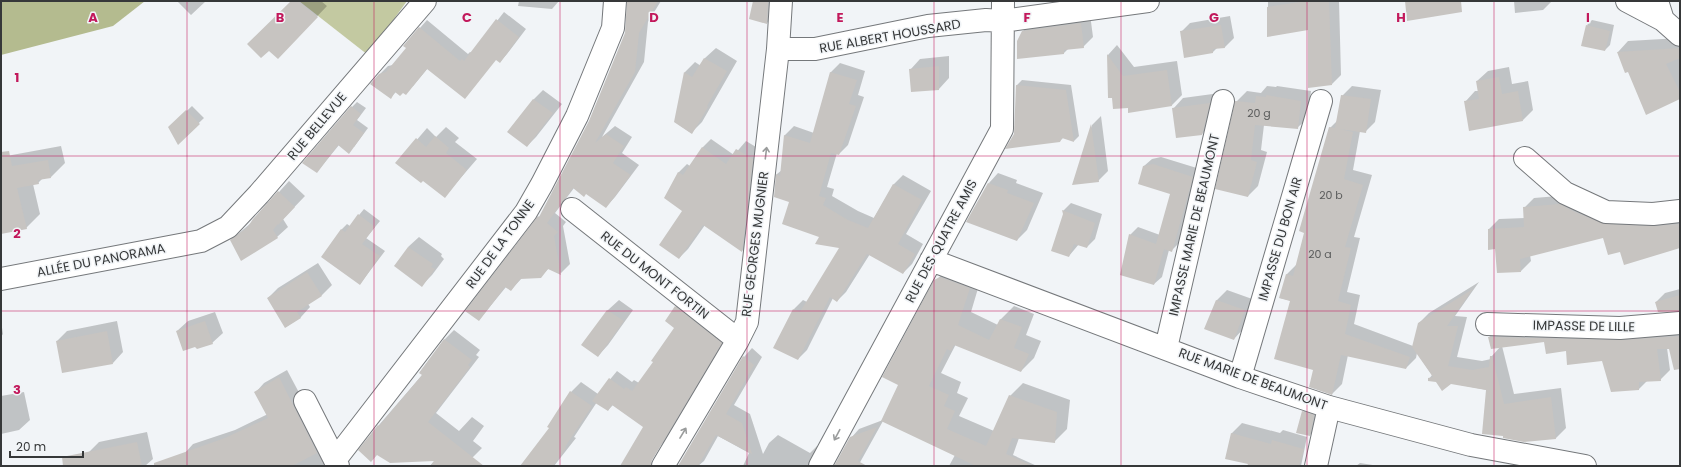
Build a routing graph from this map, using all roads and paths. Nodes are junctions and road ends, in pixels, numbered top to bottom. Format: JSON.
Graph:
{"nodes":[{"id":1,"x":425,"y":1,"type":"edge"},
{"id":2,"x":615,"y":1,"type":"edge"},
{"id":3,"x":781,"y":1,"type":"edge"},
{"id":4,"x":1148,"y":1,"type":"edge"},
{"id":5,"x":1627,"y":1,"type":"edge"},
{"id":6,"x":1003,"y":11,"type":"edge"},
{"id":7,"x":1660,"y":11,"type":"edge"},
{"id":8,"x":1680,"y":35,"type":"edge"},
{"id":9,"x":778,"y":49,"type":"junction"},
{"id":10,"x":1223,"y":101,"type":"dead end"},
{"id":11,"x":1321,"y":101,"type":"dead end"},
{"id":12,"x":1524,"y":158,"type":"dead end"},
{"id":13,"x":572,"y":209,"type":"dead end"},
{"id":14,"x":1680,"y":211,"type":"edge"},
{"id":15,"x":201,"y":240,"type":"joint"},
{"id":16,"x":931,"y":260,"type":"junction"},
{"id":17,"x":1,"y":279,"type":"edge"},
{"id":18,"x":1680,"y":323,"type":"edge"},
{"id":19,"x":1487,"y":324,"type":"dead end"},
{"id":20,"x":738,"y":340,"type":"junction"},
{"id":21,"x":1166,"y":348,"type":"junction"},
{"id":22,"x":1240,"y":377,"type":"junction"},
{"id":23,"x":305,"y":401,"type":"dead end"},
{"id":24,"x":1329,"y":407,"type":"junction"},
{"id":25,"x":336,"y":463,"type":"edge"},
{"id":26,"x":663,"y":466,"type":"edge"},
{"id":27,"x":820,"y":466,"type":"edge"},
{"id":28,"x":1316,"y":466,"type":"edge"},
{"id":29,"x":1585,"y":466,"type":"edge"}],
"edges":[{"from":1,"to":15,"type":"street","name":"RUE BELLEVUE"},
{"from":2,"to":25,"type":"street","name":"RUE DE LA TONNE"},
{"from":3,"to":9,"type":"street","name":"RUE GEORGES MUGNIER"},
{"from":4,"to":6,"type":"street","name":"RUE ALBERT HOUSSARD"},
{"from":5,"to":7,"type":"street"},
{"from":6,"to":9,"type":"street","name":"RUE ALBERT HOUSSARD"},
{"from":6,"to":16,"type":"street","name":"RUE DES QUATRE AMIS"},
{"from":7,"to":8,"type":"street"},
{"from":20,"to":9,"type":"street","name":"RUE GEORGES MUGNIER","one_way":true},
{"from":10,"to":21,"type":"street","name":"IMPASSE MARIE DE BEAUMONT"},
{"from":11,"to":22,"type":"street","name":"IMPASSE DU BON AIR"},
{"from":12,"to":14,"type":"street"},
{"from":13,"to":20,"type":"street","name":"RUE DU MONT FORTIN"},
{"from":15,"to":17,"type":"street","name":"ALLÉE DU PANORAMA"},
{"from":16,"to":21,"type":"street","name":"RUE MARIE DE BEAUMONT"},
{"from":16,"to":27,"type":"street","name":"RUE DES QUATRE AMIS","one_way":true},
{"from":18,"to":19,"type":"street","name":"IMPASSE DE LILLE"},
{"from":26,"to":20,"type":"street","name":"RUE GEORGES MUGNIER","one_way":true},
{"from":21,"to":22,"type":"street","name":"RUE MARIE DE BEAUMONT"},
{"from":22,"to":24,"type":"street","name":"RUE MARIE DE BEAUMONT"},
{"from":23,"to":25,"type":"street"},
{"from":24,"to":28,"type":"street"},
{"from":24,"to":29,"type":"street","name":"RUE MARIE DE BEAUMONT"}]}
